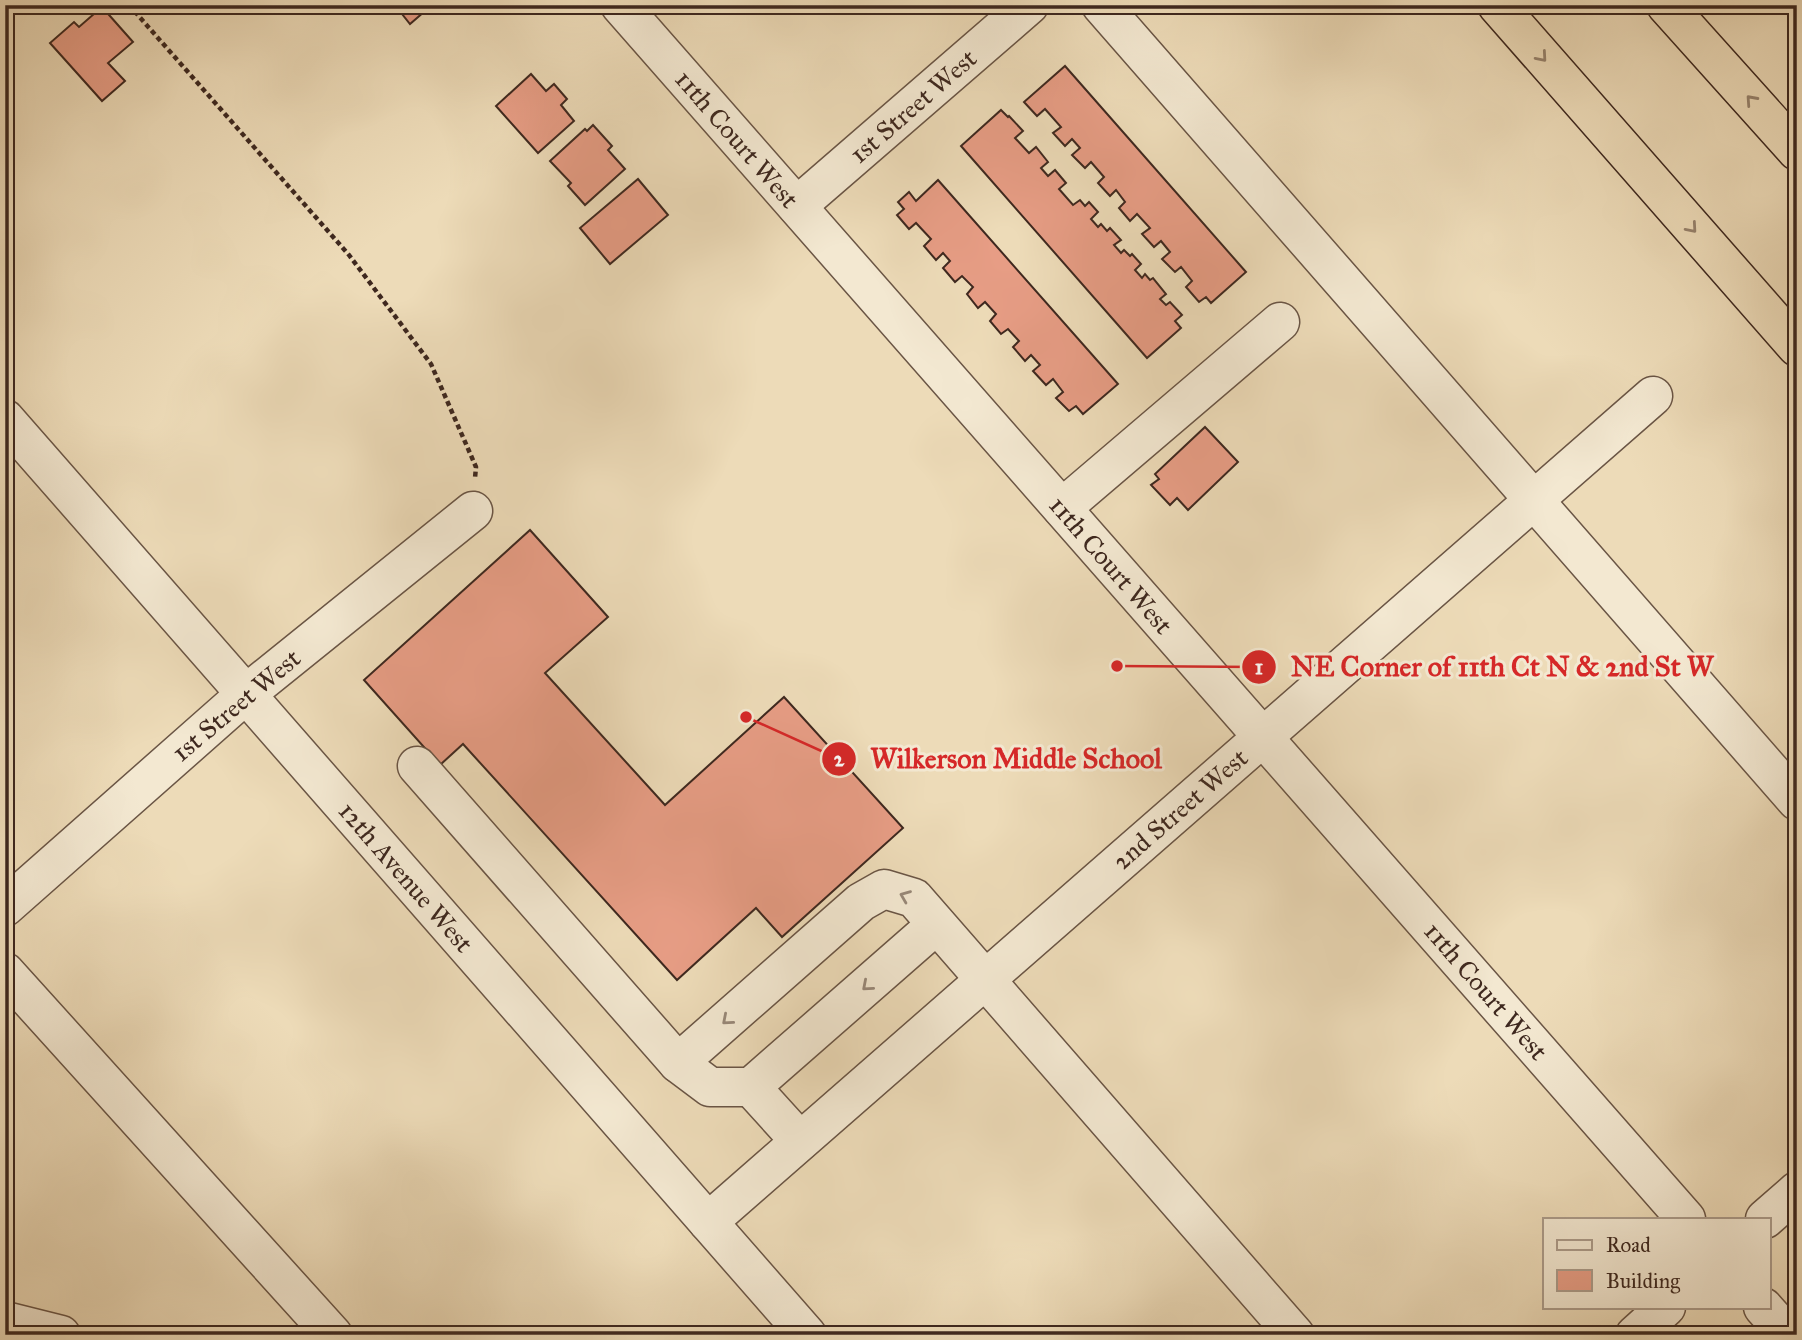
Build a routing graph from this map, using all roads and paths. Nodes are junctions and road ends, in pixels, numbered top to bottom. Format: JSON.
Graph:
{"nodes":[{"id":1,"x":129,"y":5,"type":"edge"},
{"id":2,"x":620,"y":5,"type":"edge"},
{"id":3,"x":1029,"y":5,"type":"edge"},
{"id":4,"x":1101,"y":5,"type":"edge"},
{"id":5,"x":1497,"y":5,"type":"edge"},
{"id":6,"x":1666,"y":5,"type":"edge"},
{"id":7,"x":1797,"y":151,"type":"edge"},
{"id":8,"x":797,"y":206,"type":"junction"},
{"id":9,"x":1280,"y":322,"type":"dead end"},
{"id":10,"x":1797,"y":347,"type":"edge"},
{"id":11,"x":1653,"y":396,"type":"dead end"},
{"id":12,"x":5,"y":419,"type":"edge"},
{"id":13,"x":1534,"y":500,"type":"junction"},
{"id":14,"x":1062,"y":508,"type":"junction"},
{"id":15,"x":473,"y":511,"type":"joint"},
{"id":16,"x":246,"y":694,"type":"junction"},
{"id":17,"x":1263,"y":737,"type":"junction"},
{"id":18,"x":417,"y":766,"type":"dead end"},
{"id":19,"x":1797,"y":801,"type":"edge"},
{"id":20,"x":5,"y":907,"type":"edge"},
{"id":21,"x":936,"y":925,"type":"junction"},
{"id":22,"x":5,"y":972,"type":"edge"},
{"id":23,"x":985,"y":980,"type":"junction"},
{"id":24,"x":678,"y":1063,"type":"junction"},
{"id":25,"x":751,"y":1087,"type":"junction"},
{"id":26,"x":800,"y":1142,"type":"junction"},
{"id":27,"x":1797,"y":1191,"type":"edge"},
{"id":28,"x":1685,"y":1218,"type":"edge"},
{"id":29,"x":1766,"y":1218,"type":"edge"},
{"id":30,"x":708,"y":1222,"type":"junction"},
{"id":31,"x":1665,"y":1308,"type":"edge"},
{"id":32,"x":1764,"y":1308,"type":"edge"},
{"id":33,"x":5,"y":1321,"type":"edge"},
{"id":34,"x":61,"y":1335,"type":"edge"},
{"id":35,"x":333,"y":1335,"type":"edge"},
{"id":36,"x":807,"y":1335,"type":"edge"},
{"id":37,"x":1295,"y":1335,"type":"edge"},
{"id":38,"x":1635,"y":1335,"type":"edge"},
{"id":39,"x":1788,"y":1335,"type":"edge"}],
"edges":[{"from":1,"to":15,"type":"path"},
{"from":2,"to":8,"type":"street","name":"11th Court West"},
{"from":3,"to":8,"type":"street","name":"1st Street West"},
{"from":4,"to":13,"type":"street"},
{"from":5,"to":10,"type":"highway","one_way":true},
{"from":7,"to":6,"type":"highway","one_way":true},
{"from":8,"to":14,"type":"street","name":"11th Court West"},
{"from":9,"to":14,"type":"street"},
{"from":11,"to":13,"type":"street","name":"2nd Street West"},
{"from":12,"to":16,"type":"street","name":"12th Avenue West"},
{"from":13,"to":17,"type":"street","name":"2nd Street West"},
{"from":13,"to":19,"type":"street"},
{"from":14,"to":17,"type":"street","name":"11th Court West"},
{"from":15,"to":16,"type":"street","name":"1st Street West"},
{"from":16,"to":20,"type":"street","name":"1st Street West"},
{"from":16,"to":30,"type":"street","name":"12th Avenue West"},
{"from":17,"to":23,"type":"street","name":"2nd Street West"},
{"from":17,"to":28,"type":"street","name":"11th Court West"},
{"from":18,"to":24,"type":"street"},
{"from":21,"to":23,"type":"street"},
{"from":21,"to":24,"type":"street","one_way":true},
{"from":21,"to":25,"type":"street","one_way":true},
{"from":22,"to":35,"type":"street"},
{"from":23,"to":26,"type":"street","name":"2nd Street West"},
{"from":23,"to":37,"type":"street"},
{"from":24,"to":25,"type":"street"},
{"from":25,"to":26,"type":"street"},
{"from":26,"to":30,"type":"street","name":"2nd Street West"},
{"from":27,"to":29,"type":"street"},
{"from":30,"to":36,"type":"street","name":"12th Avenue West"},
{"from":31,"to":38,"type":"street"},
{"from":32,"to":39,"type":"street"},
{"from":33,"to":34,"type":"street"}]}
